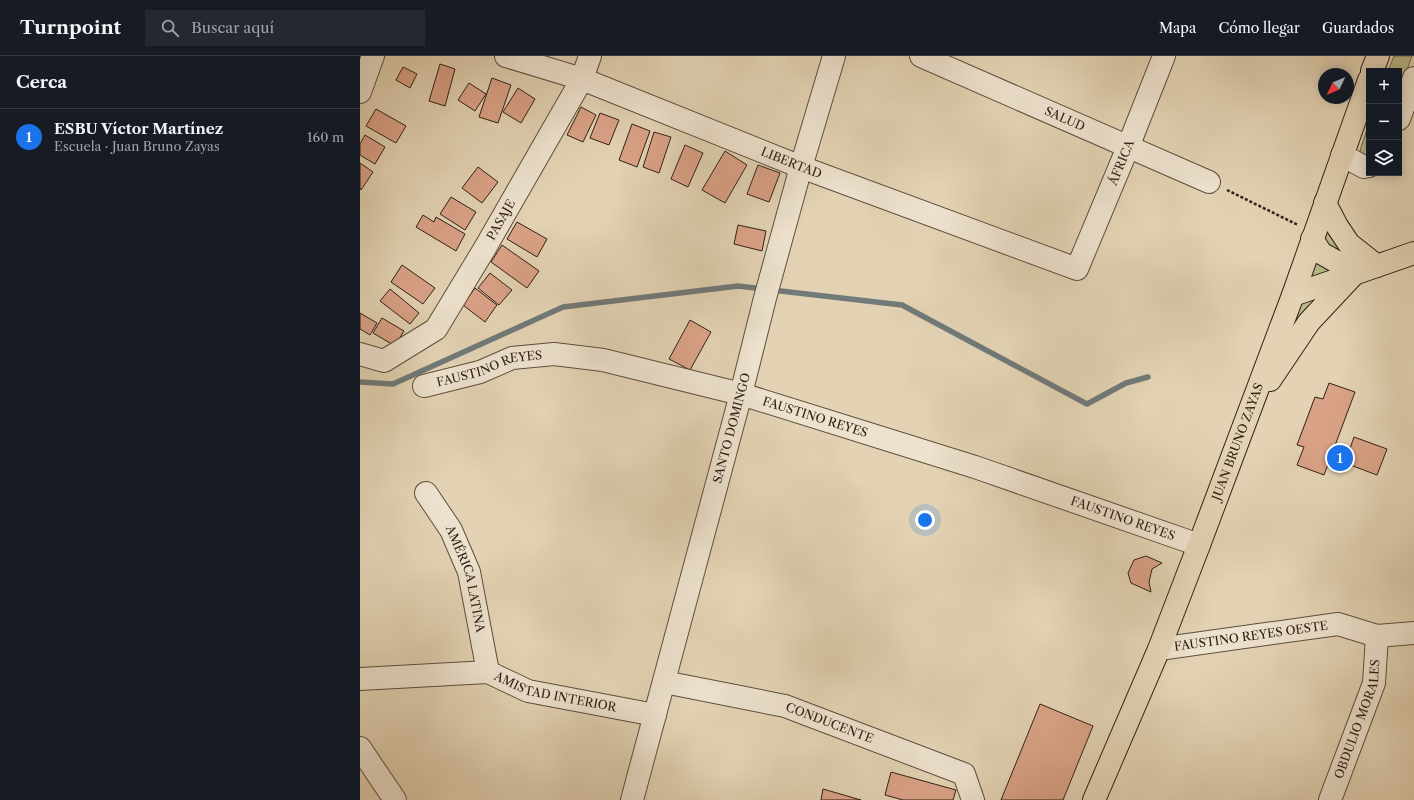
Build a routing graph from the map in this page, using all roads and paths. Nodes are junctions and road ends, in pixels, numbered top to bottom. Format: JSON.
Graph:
{"nodes":[{"id":1,"x":373,"y":56,"type":"edge"},
{"id":2,"x":506,"y":56,"type":"edge"},
{"id":3,"x":590,"y":56,"type":"edge"},
{"id":4,"x":834,"y":56,"type":"edge"},
{"id":5,"x":921,"y":56,"type":"edge"},
{"id":6,"x":1164,"y":56,"type":"edge"},
{"id":7,"x":1378,"y":56,"type":"edge"},
{"id":8,"x":1373,"y":68,"type":"edge"},
{"id":9,"x":1414,"y":78,"type":"edge"},
{"id":10,"x":582,"y":80,"type":"junction"},
{"id":11,"x":1366,"y":88,"type":"edge"},
{"id":12,"x":360,"y":92,"type":"edge"},
{"id":13,"x":1402,"y":111,"type":"edge"},
{"id":14,"x":1128,"y":147,"type":"junction"},
{"id":15,"x":1342,"y":155,"type":"junction"},
{"id":16,"x":1366,"y":166,"type":"edge"},
{"id":17,"x":801,"y":167,"type":"junction"},
{"id":18,"x":1209,"y":182,"type":"joint"},
{"id":19,"x":1325,"y":203,"type":"junction"},
{"id":20,"x":1313,"y":236,"type":"junction"},
{"id":21,"x":1414,"y":253,"type":"edge"},
{"id":22,"x":1377,"y":266,"type":"junction"},
{"id":23,"x":1076,"y":269,"type":"joint"},
{"id":24,"x":1354,"y":274,"type":"junction"},
{"id":25,"x":1293,"y":295,"type":"junction"},
{"id":26,"x":360,"y":354,"type":"edge"},
{"id":27,"x":424,"y":386,"type":"dead end"},
{"id":28,"x":741,"y":394,"type":"junction"},
{"id":29,"x":1248,"y":414,"type":"junction"},
{"id":30,"x":426,"y":493,"type":"dead end"},
{"id":31,"x":1199,"y":545,"type":"junction"},
{"id":32,"x":1414,"y":633,"type":"edge"},
{"id":33,"x":1377,"y":636,"type":"junction"},
{"id":34,"x":1159,"y":649,"type":"junction"},
{"id":35,"x":488,"y":672,"type":"junction"},
{"id":36,"x":360,"y":680,"type":"edge"},
{"id":37,"x":664,"y":682,"type":"junction"},
{"id":38,"x":656,"y":715,"type":"junction"},
{"id":39,"x":360,"y":748,"type":"edge"},
{"id":40,"x":395,"y":800,"type":"edge"},
{"id":41,"x":632,"y":800,"type":"edge"},
{"id":42,"x":973,"y":800,"type":"edge"},
{"id":43,"x":1094,"y":800,"type":"edge"},
{"id":44,"x":1330,"y":800,"type":"edge"}],
"edges":[{"from":1,"to":12,"type":"street"},
{"from":2,"to":10,"type":"street","name":"LIBERTAD"},
{"from":3,"to":10,"type":"street","name":"PASAJE"},
{"from":4,"to":17,"type":"street","name":"SANTO DOMINGO"},
{"from":5,"to":14,"type":"street","name":"SALUD"},
{"from":6,"to":14,"type":"street","name":"ÁFRICA"},
{"from":7,"to":8,"type":"main road"},
{"from":9,"to":13,"type":"street"},
{"from":10,"to":17,"type":"street","name":"LIBERTAD"},
{"from":10,"to":26,"type":"street","name":"PASAJE"},
{"from":11,"to":15,"type":"main road","name":"JUAN BRUNO ZAYAS"},
{"from":14,"to":18,"type":"street","name":"SALUD"},
{"from":14,"to":23,"type":"street","name":"ÁFRICA"},
{"from":15,"to":16,"type":"street"},
{"from":15,"to":19,"type":"main road","name":"JUAN BRUNO ZAYAS"},
{"from":17,"to":23,"type":"street","name":"LIBERTAD"},
{"from":17,"to":28,"type":"street","name":"SANTO DOMINGO"},
{"from":18,"to":20,"type":"path"},
{"from":19,"to":20,"type":"main road","name":"JUAN BRUNO ZAYAS"},
{"from":19,"to":22,"type":"main road"},
{"from":20,"to":22,"type":"main road"},
{"from":20,"to":25,"type":"main road","name":"JUAN BRUNO ZAYAS"},
{"from":21,"to":22,"type":"main road"},
{"from":22,"to":24,"type":"main road"},
{"from":24,"to":25,"type":"main road"},
{"from":24,"to":29,"type":"main road"},
{"from":25,"to":29,"type":"main road","name":"JUAN BRUNO ZAYAS"},
{"from":27,"to":28,"type":"street","name":"FAUSTINO REYES"},
{"from":28,"to":31,"type":"street","name":"FAUSTINO REYES"},
{"from":28,"to":37,"type":"street","name":"SANTO DOMINGO"},
{"from":29,"to":31,"type":"main road","name":"JUAN BRUNO ZAYAS"},
{"from":30,"to":35,"type":"street","name":"AMÉRICA LATINA"},
{"from":31,"to":34,"type":"main road","name":"JUAN BRUNO ZAYAS"},
{"from":32,"to":33,"type":"street","name":"FAUSTINO REYES OESTE"},
{"from":33,"to":34,"type":"street","name":"FAUSTINO REYES OESTE"},
{"from":33,"to":44,"type":"street","name":"OBDULIO MORALES"},
{"from":34,"to":43,"type":"main road","name":"JUAN BRUNO ZAYAS"},
{"from":35,"to":36,"type":"street","name":"AMISTAD INTERIOR"},
{"from":35,"to":38,"type":"street","name":"AMISTAD INTERIOR"},
{"from":37,"to":38,"type":"street","name":"SANTO DOMINGO"},
{"from":37,"to":42,"type":"street","name":"CONDUCENTE"},
{"from":38,"to":41,"type":"street","name":"SANTO DOMINGO"},
{"from":39,"to":40,"type":"street"}]}
